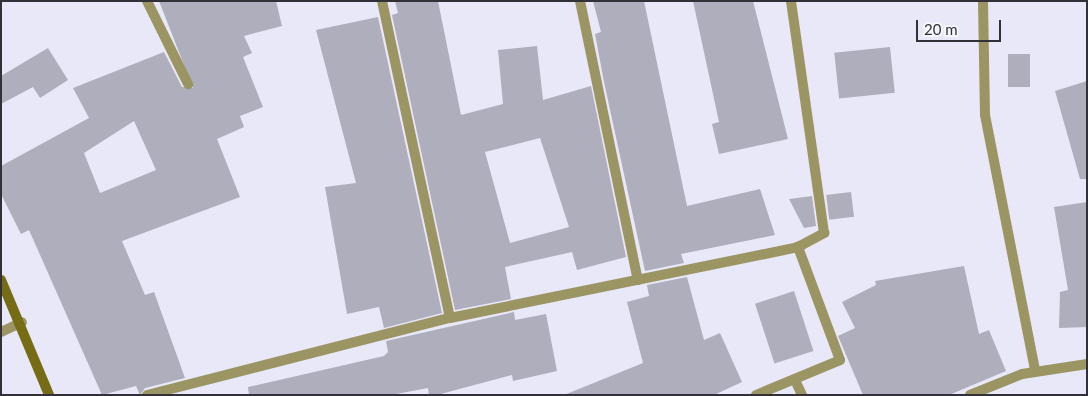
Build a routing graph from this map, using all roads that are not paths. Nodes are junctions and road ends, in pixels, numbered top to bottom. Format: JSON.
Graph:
{"nodes":[{"id":1,"x":147,"y":1,"type":"edge"},
{"id":2,"x":382,"y":1,"type":"edge"},
{"id":3,"x":580,"y":1,"type":"edge"},
{"id":4,"x":791,"y":1,"type":"edge"},
{"id":5,"x":982,"y":1,"type":"edge"},
{"id":6,"x":188,"y":84,"type":"dead end"},
{"id":7,"x":798,"y":247,"type":"junction"},
{"id":8,"x":1,"y":280,"type":"edge"},
{"id":9,"x":638,"y":280,"type":"junction"},
{"id":10,"x":450,"y":318,"type":"junction"},
{"id":11,"x":22,"y":322,"type":"junction"},
{"id":12,"x":1,"y":332,"type":"edge"},
{"id":13,"x":1087,"y":364,"type":"edge"},
{"id":14,"x":1035,"y":371,"type":"junction"},
{"id":15,"x":795,"y":380,"type":"junction"},
{"id":16,"x":49,"y":395,"type":"edge"},
{"id":17,"x":147,"y":395,"type":"edge"},
{"id":18,"x":756,"y":395,"type":"edge"},
{"id":19,"x":802,"y":395,"type":"edge"},
{"id":20,"x":970,"y":395,"type":"edge"}],
"edges":[{"from":1,"to":6,"type":"street"},
{"from":2,"to":10,"type":"street"},
{"from":3,"to":9,"type":"street"},
{"from":4,"to":7,"type":"street"},
{"from":5,"to":14,"type":"street"},
{"from":7,"to":9,"type":"street"},
{"from":7,"to":15,"type":"street"},
{"from":8,"to":11,"type":"main road"},
{"from":9,"to":10,"type":"street"},
{"from":10,"to":17,"type":"street"},
{"from":11,"to":12,"type":"street"},
{"from":11,"to":16,"type":"main road"},
{"from":13,"to":14,"type":"street"},
{"from":14,"to":20,"type":"street"},
{"from":15,"to":18,"type":"street"},
{"from":15,"to":19,"type":"street"}]}
